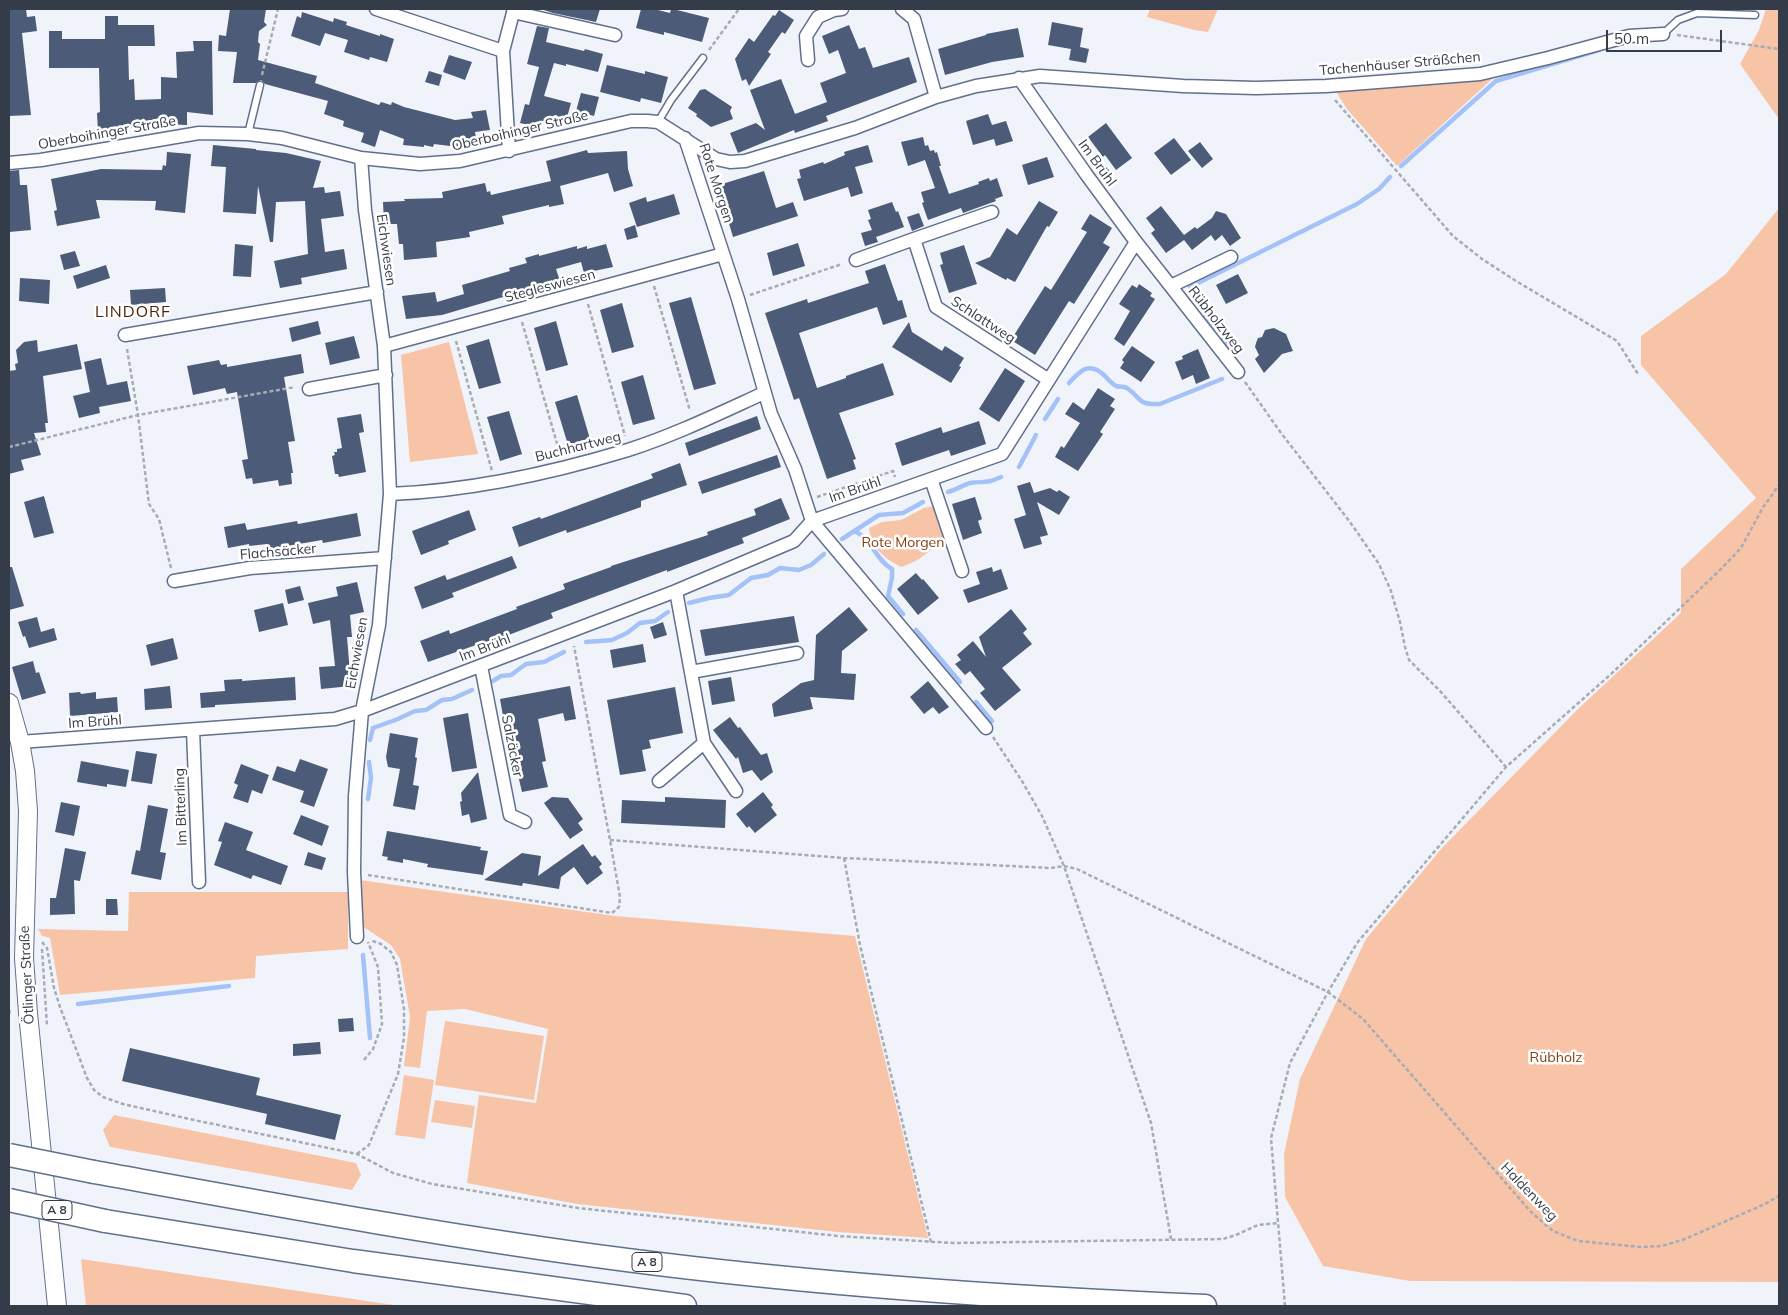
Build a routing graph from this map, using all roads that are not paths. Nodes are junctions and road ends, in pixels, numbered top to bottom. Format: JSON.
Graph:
{"nodes":[{"id":1,"x":376,"y":9,"type":"edge"},
{"id":2,"x":842,"y":9,"type":"edge"},
{"id":3,"x":902,"y":9,"type":"edge"},
{"id":4,"x":513,"y":10,"type":"edge"},
{"id":5,"x":398,"y":12,"type":"edge"},
{"id":6,"x":1754,"y":15,"type":"dead end"},
{"id":7,"x":1663,"y":34,"type":"joint"},
{"id":8,"x":615,"y":35,"type":"dead end"},
{"id":9,"x":503,"y":51,"type":"junction"},
{"id":10,"x":704,"y":58,"type":"road end"},
{"id":11,"x":808,"y":60,"type":"dead end"},
{"id":12,"x":1018,"y":78,"type":"junction"},
{"id":13,"x":260,"y":85,"type":"road end"},
{"id":14,"x":936,"y":97,"type":"junction"},
{"id":15,"x":658,"y":122,"type":"junction"},
{"id":16,"x":248,"y":134,"type":"junction"},
{"id":17,"x":686,"y":138,"type":"junction"},
{"id":18,"x":509,"y":151,"type":"junction"},
{"id":19,"x":361,"y":158,"type":"junction"},
{"id":20,"x":9,"y":163,"type":"edge"},
{"id":21,"x":992,"y":212,"type":"dead end"},
{"id":22,"x":914,"y":239,"type":"junction"},
{"id":23,"x":1136,"y":242,"type":"junction"},
{"id":24,"x":724,"y":254,"type":"junction"},
{"id":25,"x":1231,"y":257,"type":"dead end"},
{"id":26,"x":856,"y":260,"type":"road end"},
{"id":27,"x":1171,"y":286,"type":"junction"},
{"id":28,"x":377,"y":292,"type":"junction"},
{"id":29,"x":124,"y":336,"type":"road end"},
{"id":30,"x":384,"y":346,"type":"junction"},
{"id":31,"x":1238,"y":372,"type":"road end"},
{"id":32,"x":386,"y":375,"type":"junction"},
{"id":33,"x":1049,"y":380,"type":"junction"},
{"id":34,"x":309,"y":389,"type":"road end"},
{"id":35,"x":764,"y":393,"type":"junction"},
{"id":36,"x":931,"y":479,"type":"junction"},
{"id":37,"x":390,"y":494,"type":"junction"},
{"id":38,"x":812,"y":521,"type":"junction"},
{"id":39,"x":384,"y":558,"type":"junction"},
{"id":40,"x":962,"y":571,"type":"dead end"},
{"id":41,"x":174,"y":582,"type":"road end"},
{"id":42,"x":676,"y":591,"type":"junction"},
{"id":43,"x":797,"y":653,"type":"dead end"},
{"id":44,"x":482,"y":666,"type":"junction"},
{"id":45,"x":691,"y":672,"type":"junction"},
{"id":46,"x":9,"y":703,"type":"edge"},
{"id":47,"x":362,"y":711,"type":"junction"},
{"id":48,"x":986,"y":728,"type":"road end"},
{"id":49,"x":192,"y":730,"type":"junction"},
{"id":50,"x":20,"y":742,"type":"junction"},
{"id":51,"x":704,"y":743,"type":"junction"},
{"id":52,"x":658,"y":781,"type":"dead end"},
{"id":53,"x":736,"y":791,"type":"dead end"},
{"id":54,"x":525,"y":822,"type":"dead end"},
{"id":55,"x":198,"y":882,"type":"dead end"},
{"id":56,"x":357,"y":937,"type":"dead end"},
{"id":57,"x":9,"y":1155,"type":"edge"},
{"id":58,"x":9,"y":1200,"type":"edge"},
{"id":59,"x":57,"y":1306,"type":"edge"},
{"id":60,"x":685,"y":1306,"type":"edge"},
{"id":61,"x":1205,"y":1306,"type":"edge"}],
"edges":[{"from":1,"to":5,"type":"street"},
{"from":2,"to":11,"type":"street"},
{"from":3,"to":14,"type":"street"},
{"from":4,"to":8,"type":"street"},
{"from":4,"to":9,"type":"street"},
{"from":5,"to":9,"type":"street"},
{"from":6,"to":7,"type":"lane"},
{"from":7,"to":12,"type":"street","name":"Tachenhäuser Sträßchen"},
{"from":9,"to":18,"type":"street"},
{"from":10,"to":15,"type":"lane"},
{"from":12,"to":14,"type":"street","name":"Oberboihinger Straße"},
{"from":12,"to":23,"type":"street","name":"Im Brühl"},
{"from":13,"to":16,"type":"lane"},
{"from":14,"to":17,"type":"street","name":"Oberboihinger Straße"},
{"from":15,"to":17,"type":"street","name":"Oberboihinger Straße"},
{"from":15,"to":18,"type":"street","name":"Oberboihinger Straße"},
{"from":16,"to":19,"type":"street","name":"Oberboihinger Straße"},
{"from":16,"to":20,"type":"street","name":"Oberboihinger Straße"},
{"from":17,"to":24,"type":"street","name":"Rote Morgen"},
{"from":18,"to":19,"type":"street","name":"Oberboihinger Straße"},
{"from":19,"to":28,"type":"street","name":"Eichwiesen"},
{"from":21,"to":22,"type":"street"},
{"from":22,"to":26,"type":"street"},
{"from":22,"to":33,"type":"street","name":"Schlattweg"},
{"from":23,"to":27,"type":"street","name":"Rübholzweg"},
{"from":23,"to":33,"type":"street","name":"Im Brühl"},
{"from":24,"to":30,"type":"street","name":"Stegleswiesen"},
{"from":24,"to":35,"type":"street","name":"Rote Morgen"},
{"from":25,"to":27,"type":"street","name":"Rübholzweg"},
{"from":27,"to":31,"type":"street","name":"Rübholzweg"},
{"from":28,"to":29,"type":"street"},
{"from":28,"to":30,"type":"street","name":"Eichwiesen"},
{"from":30,"to":32,"type":"street","name":"Eichwiesen"},
{"from":32,"to":34,"type":"street"},
{"from":32,"to":37,"type":"street","name":"Eichwiesen"},
{"from":33,"to":36,"type":"street","name":"Im Brühl"},
{"from":35,"to":37,"type":"street","name":"Buchhartweg"},
{"from":35,"to":38,"type":"street","name":"Rote Morgen"},
{"from":36,"to":38,"type":"street","name":"Im Brühl"},
{"from":36,"to":40,"type":"street"},
{"from":37,"to":39,"type":"street","name":"Eichwiesen"},
{"from":38,"to":42,"type":"street","name":"Im Brühl"},
{"from":38,"to":48,"type":"street","name":"Rote Morgen"},
{"from":39,"to":41,"type":"street","name":"Flachsäcker"},
{"from":39,"to":47,"type":"street","name":"Eichwiesen"},
{"from":42,"to":44,"type":"street","name":"Im Brühl"},
{"from":42,"to":45,"type":"street"},
{"from":43,"to":45,"type":"street"},
{"from":44,"to":47,"type":"street","name":"Im Brühl"},
{"from":44,"to":54,"type":"street","name":"Salzäcker"},
{"from":45,"to":51,"type":"street"},
{"from":46,"to":50,"type":"street","name":"Ötlinger Straße"},
{"from":47,"to":49,"type":"street","name":"Im Brühl"},
{"from":47,"to":56,"type":"street","name":"Eichwiesen"},
{"from":49,"to":50,"type":"street","name":"Im Brühl"},
{"from":49,"to":55,"type":"street","name":"Im Bitterling"},
{"from":50,"to":59,"type":"street","name":"Ötlinger Straße"},
{"from":51,"to":52,"type":"street"},
{"from":51,"to":53,"type":"street"},
{"from":57,"to":61,"type":"highway","number":"A 8","bridge":true},
{"from":58,"to":60,"type":"highway","number":"A 8","bridge":true}]}
